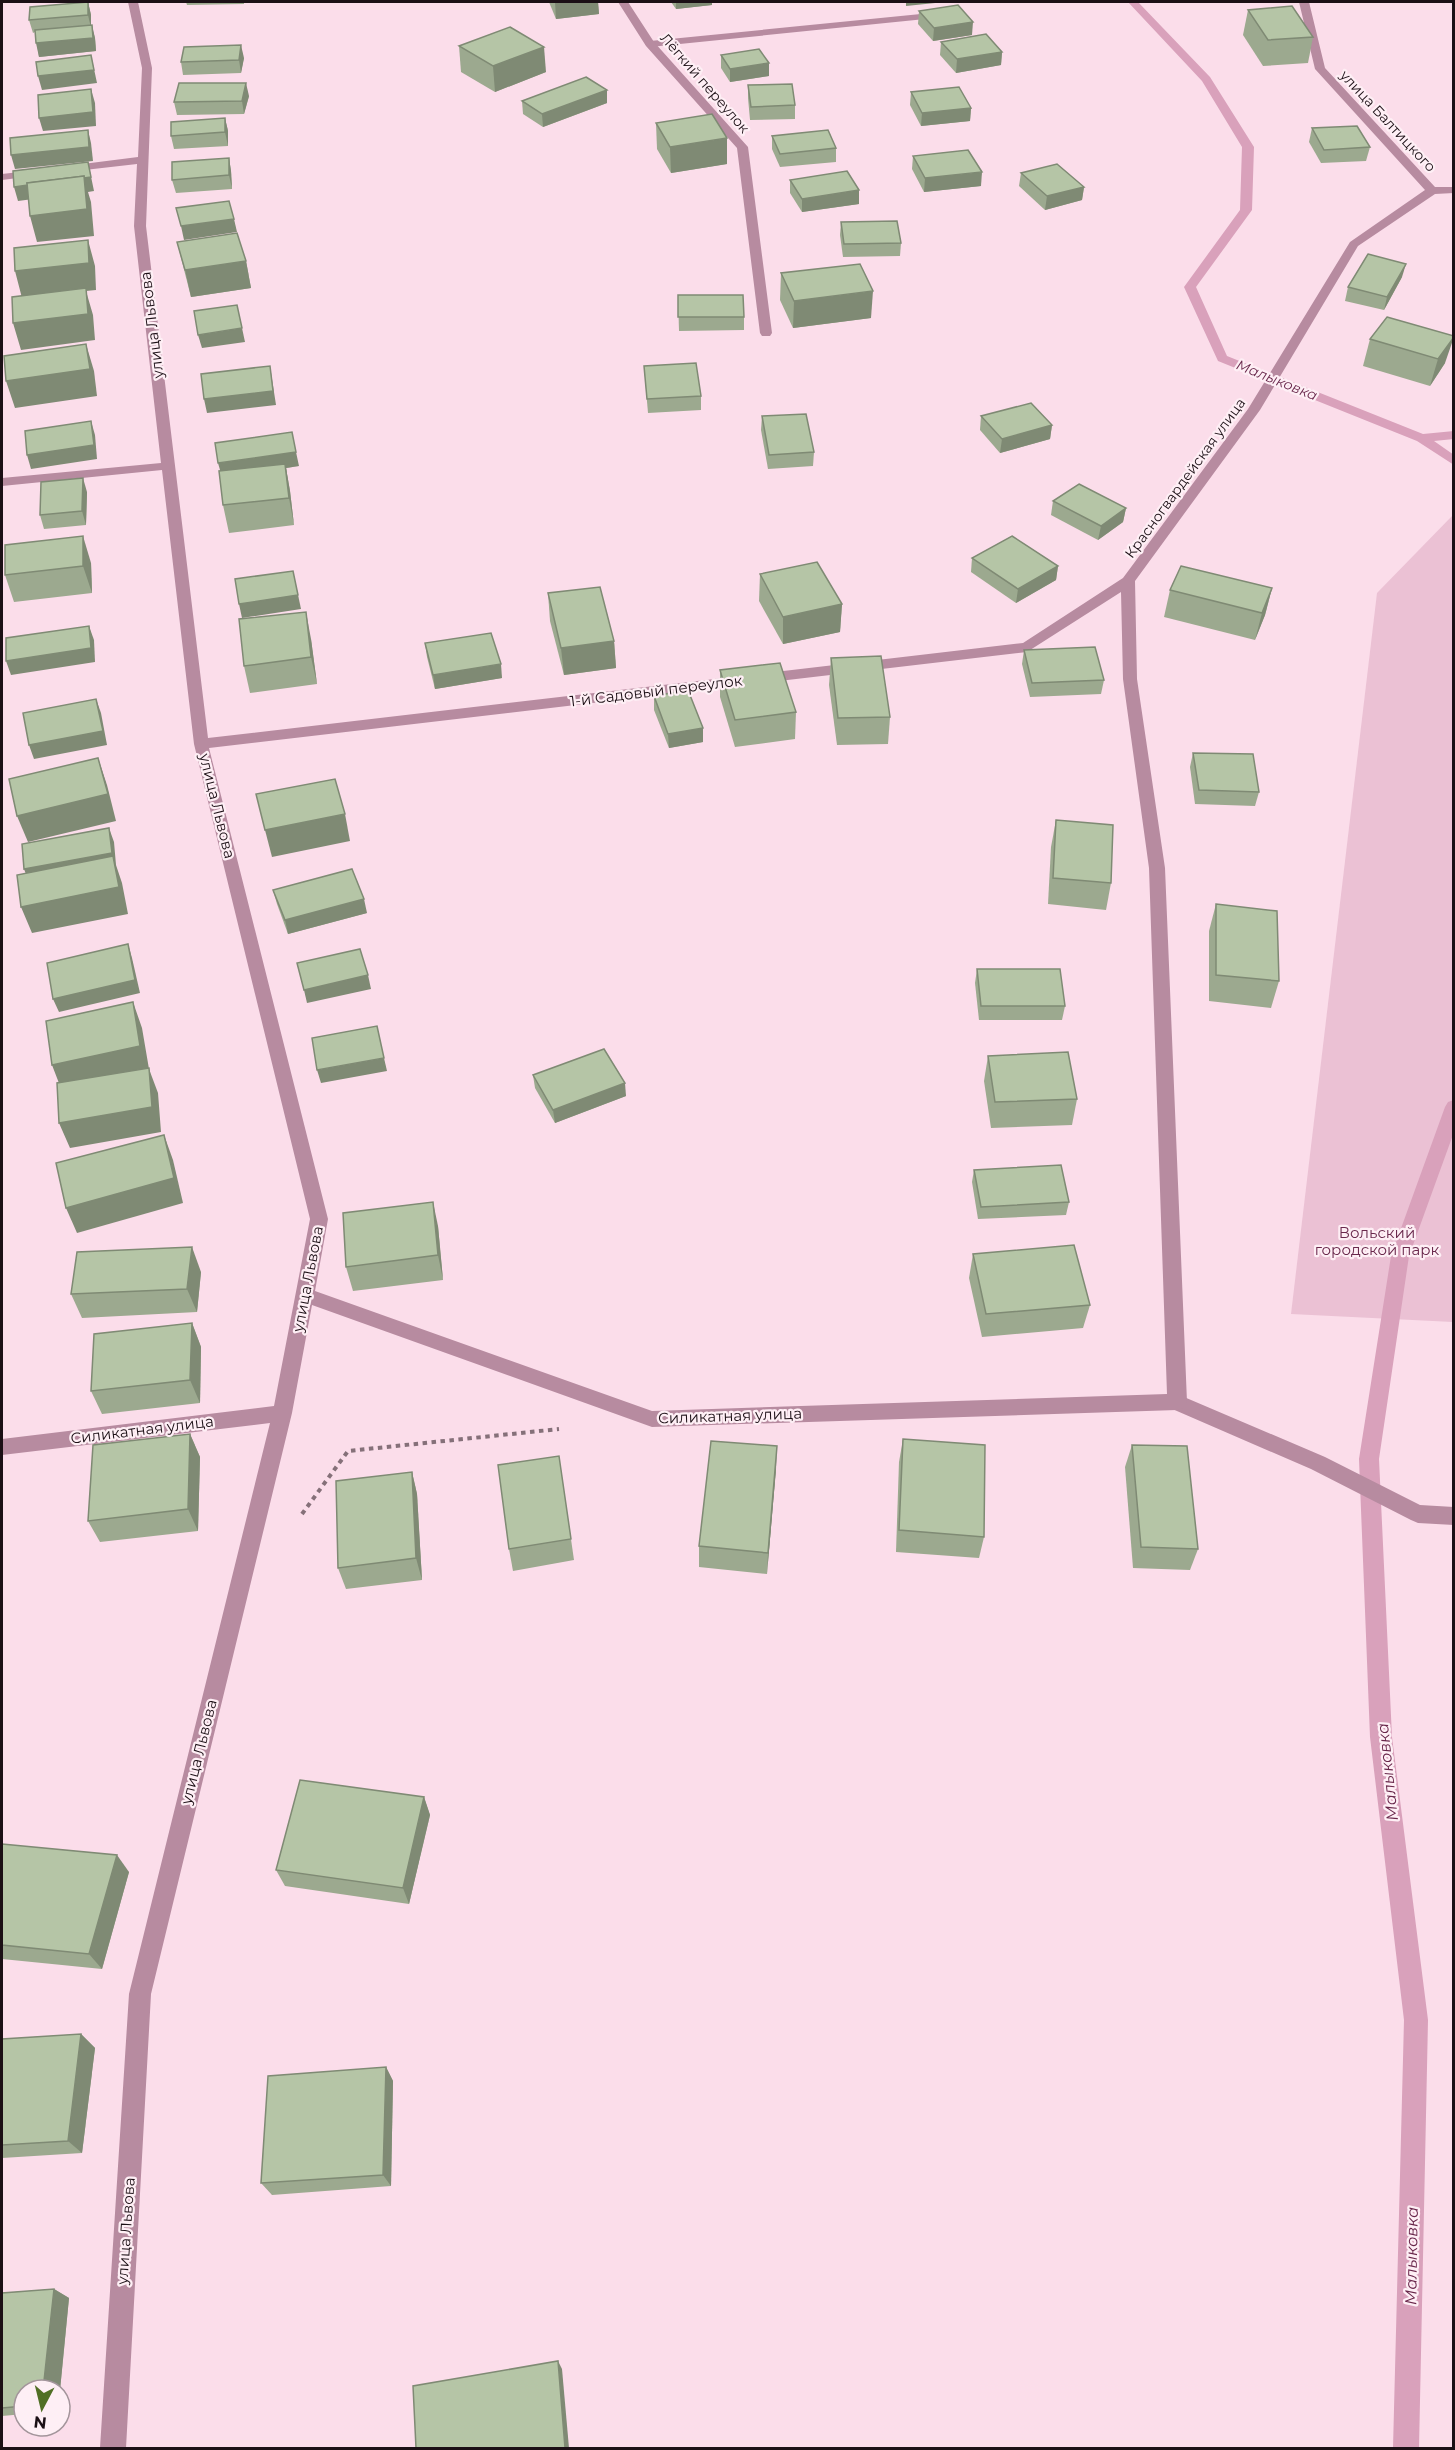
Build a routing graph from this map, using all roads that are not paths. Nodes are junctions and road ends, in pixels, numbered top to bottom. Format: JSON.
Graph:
{"nodes":[{"id":1,"x":146,"y":2,"type":"edge"},
{"id":2,"x":623,"y":2,"type":"edge"},
{"id":3,"x":1304,"y":2,"type":"edge"},
{"id":4,"x":134,"y":11,"type":"edge"},
{"id":5,"x":957,"y":13,"type":"edge"},
{"id":6,"x":650,"y":44,"type":"junction"},
{"id":7,"x":143,"y":160,"type":"junction"},
{"id":8,"x":2,"y":177,"type":"edge"},
{"id":9,"x":1454,"y":190,"type":"edge"},
{"id":10,"x":1432,"y":191,"type":"junction"},
{"id":11,"x":766,"y":333,"type":"dead end"},
{"id":12,"x":168,"y":466,"type":"junction"},
{"id":13,"x":2,"y":482,"type":"edge"},
{"id":14,"x":1128,"y":581,"type":"junction"},
{"id":15,"x":201,"y":744,"type":"junction"},
{"id":16,"x":305,"y":1295,"type":"junction"},
{"id":17,"x":1176,"y":1402,"type":"junction"},
{"id":18,"x":282,"y":1413,"type":"junction"},
{"id":19,"x":2,"y":1447,"type":"edge"},
{"id":20,"x":1454,"y":1516,"type":"edge"},
{"id":21,"x":113,"y":2448,"type":"edge"}],
"edges":[{"from":1,"to":4,"type":"street"},
{"from":2,"to":6,"type":"street","name":"Лёгкий переулок"},
{"from":3,"to":10,"type":"street","name":"улица Балтицкого"},
{"from":4,"to":7,"type":"street","name":"улица Львова"},
{"from":5,"to":6,"type":"street"},
{"from":6,"to":11,"type":"street","name":"Лёгкий переулок"},
{"from":7,"to":8,"type":"street"},
{"from":7,"to":12,"type":"street","name":"улица Львова"},
{"from":9,"to":10,"type":"street"},
{"from":10,"to":14,"type":"street","name":"Красногвардейская улица"},
{"from":12,"to":13,"type":"street"},
{"from":12,"to":15,"type":"street","name":"улица Львова"},
{"from":14,"to":15,"type":"street","name":"1-й Садовый переулок"},
{"from":14,"to":17,"type":"street"},
{"from":15,"to":16,"type":"street","name":"улица Львова"},
{"from":16,"to":17,"type":"street","name":"Силикатная улица"},
{"from":16,"to":18,"type":"street","name":"улица Львова"},
{"from":17,"to":20,"type":"street"},
{"from":18,"to":19,"type":"street","name":"Силикатная улица"},
{"from":18,"to":21,"type":"street","name":"улица Львова"}]}
